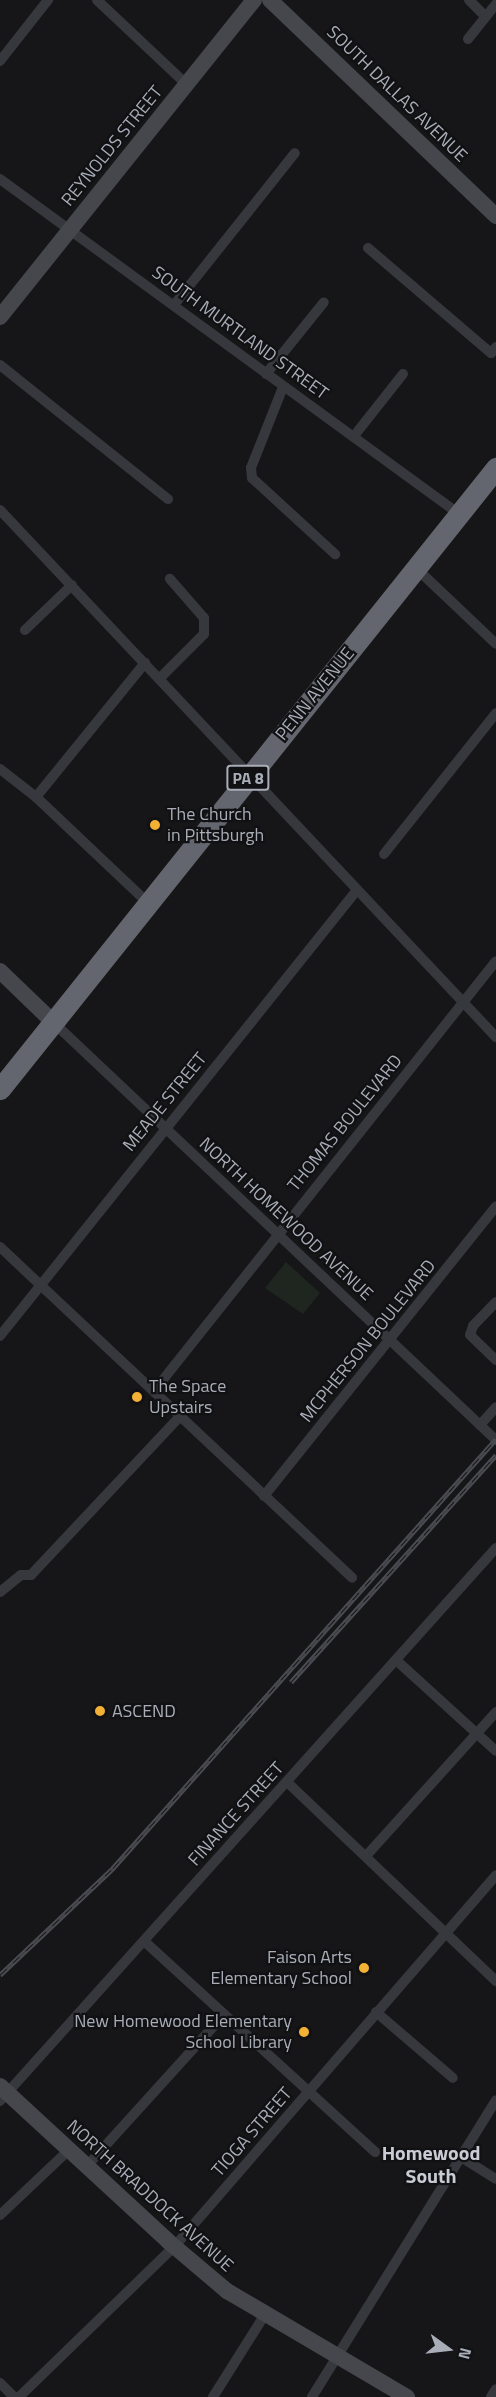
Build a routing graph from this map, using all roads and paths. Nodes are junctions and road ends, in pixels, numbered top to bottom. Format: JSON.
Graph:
{"nodes":[{"id":1,"x":48,"y":0,"type":"edge"},
{"id":2,"x":97,"y":0,"type":"edge"},
{"id":3,"x":254,"y":0,"type":"edge"},
{"id":4,"x":270,"y":0,"type":"edge"},
{"id":5,"x":468,"y":0,"type":"edge"},
{"id":6,"x":496,"y":4,"type":"edge"},
{"id":7,"x":484,"y":15,"type":"junction"},
{"id":8,"x":468,"y":39,"type":"dead end"},
{"id":9,"x":0,"y":61,"type":"edge"},
{"id":10,"x":186,"y":84,"type":"junction"},
{"id":11,"x":294,"y":153,"type":"dead end"},
{"id":12,"x":0,"y":179,"type":"edge"},
{"id":13,"x":496,"y":216,"type":"edge"},
{"id":14,"x":70,"y":230,"type":"junction"},
{"id":15,"x":368,"y":248,"type":"dead end"},
{"id":16,"x":324,"y":302,"type":"dead end"},
{"id":17,"x":174,"y":304,"type":"junction"},
{"id":18,"x":0,"y":317,"type":"edge"},
{"id":19,"x":496,"y":347,"type":"edge"},
{"id":20,"x":0,"y":365,"type":"edge"},
{"id":21,"x":266,"y":374,"type":"junction"},
{"id":22,"x":403,"y":374,"type":"dead end"},
{"id":23,"x":283,"y":387,"type":"junction"},
{"id":24,"x":354,"y":436,"type":"junction"},
{"id":25,"x":496,"y":468,"type":"edge"},
{"id":26,"x":168,"y":499,"type":"dead end"},
{"id":27,"x":0,"y":510,"type":"edge"},
{"id":28,"x":459,"y":514,"type":"junction"},
{"id":29,"x":335,"y":554,"type":"dead end"},
{"id":30,"x":416,"y":568,"type":"junction"},
{"id":31,"x":170,"y":579,"type":"dead end"},
{"id":32,"x":72,"y":585,"type":"junction"},
{"id":33,"x":25,"y":630,"type":"dead end"},
{"id":34,"x":496,"y":644,"type":"edge"},
{"id":35,"x":145,"y":663,"type":"junction"},
{"id":36,"x":160,"y":678,"type":"junction"},
{"id":37,"x":496,"y":713,"type":"edge"},
{"id":38,"x":250,"y":775,"type":"junction"},
{"id":39,"x":1,"y":778,"type":"edge"},
{"id":40,"x":36,"y":796,"type":"junction"},
{"id":41,"x":384,"y":855,"type":"dead end"},
{"id":42,"x":357,"y":890,"type":"junction"},
{"id":43,"x":148,"y":903,"type":"junction"},
{"id":44,"x":496,"y":962,"type":"edge"},
{"id":45,"x":0,"y":971,"type":"edge"},
{"id":46,"x":464,"y":1002,"type":"junction"},
{"id":47,"x":53,"y":1022,"type":"junction"},
{"id":48,"x":496,"y":1037,"type":"edge"},
{"id":49,"x":0,"y":1089,"type":"edge"},
{"id":50,"x":166,"y":1127,"type":"junction"},
{"id":51,"x":496,"y":1206,"type":"edge"},
{"id":52,"x":278,"y":1234,"type":"junction"},
{"id":53,"x":0,"y":1247,"type":"edge"},
{"id":54,"x":40,"y":1285,"type":"junction"},
{"id":55,"x":496,"y":1302,"type":"edge"},
{"id":56,"x":0,"y":1336,"type":"edge"},
{"id":57,"x":391,"y":1340,"type":"junction"},
{"id":58,"x":496,"y":1360,"type":"edge"},
{"id":59,"x":154,"y":1391,"type":"junction"},
{"id":60,"x":496,"y":1407,"type":"edge"},
{"id":61,"x":181,"y":1415,"type":"junction"},
{"id":62,"x":480,"y":1425,"type":"junction"},
{"id":63,"x":496,"y":1440,"type":"edge"},
{"id":64,"x":264,"y":1496,"type":"junction"},
{"id":65,"x":496,"y":1548,"type":"edge"},
{"id":66,"x":352,"y":1578,"type":"dead end"},
{"id":67,"x":0,"y":1592,"type":"edge"},
{"id":68,"x":396,"y":1660,"type":"junction"},
{"id":69,"x":496,"y":1712,"type":"edge"},
{"id":70,"x":477,"y":1733,"type":"junction"},
{"id":71,"x":496,"y":1751,"type":"edge"},
{"id":72,"x":286,"y":1782,"type":"junction"},
{"id":73,"x":366,"y":1856,"type":"junction"},
{"id":74,"x":496,"y":1875,"type":"edge"},
{"id":75,"x":445,"y":1932,"type":"junction"},
{"id":76,"x":144,"y":1941,"type":"junction"},
{"id":77,"x":496,"y":1981,"type":"edge"},
{"id":78,"x":376,"y":2012,"type":"junction"},
{"id":79,"x":224,"y":2015,"type":"junction"},
{"id":80,"x":453,"y":2078,"type":"dead end"},
{"id":81,"x":308,"y":2092,"type":"junction"},
{"id":82,"x":2,"y":2094,"type":"edge"},
{"id":83,"x":496,"y":2100,"type":"edge"},
{"id":84,"x":68,"y":2151,"type":"junction"},
{"id":85,"x":375,"y":2152,"type":"dead end"},
{"id":86,"x":461,"y":2157,"type":"junction"},
{"id":87,"x":87,"y":2167,"type":"junction"},
{"id":88,"x":496,"y":2179,"type":"edge"},
{"id":89,"x":0,"y":2216,"type":"edge"},
{"id":90,"x":174,"y":2247,"type":"junction"},
{"id":91,"x":266,"y":2313,"type":"junction"},
{"id":92,"x":338,"y":2356,"type":"junction"},
{"id":93,"x":0,"y":2383,"type":"edge"},
{"id":94,"x":496,"y":2389,"type":"edge"},
{"id":95,"x":14,"y":2397,"type":"edge"},
{"id":96,"x":19,"y":2397,"type":"edge"},
{"id":97,"x":213,"y":2397,"type":"edge"},
{"id":98,"x":312,"y":2397,"type":"edge"},
{"id":99,"x":406,"y":2397,"type":"edge"},
{"id":100,"x":491,"y":2397,"type":"edge"}],
"edges":[{"from":1,"to":9,"type":"street"},
{"from":2,"to":10,"type":"street"},
{"from":3,"to":10,"type":"main road","name":"REYNOLDS STREET"},
{"from":4,"to":13,"type":"main road","name":"SOUTH DALLAS AVENUE"},
{"from":5,"to":7,"type":"street"},
{"from":6,"to":7,"type":"street"},
{"from":7,"to":8,"type":"street"},
{"from":10,"to":14,"type":"main road","name":"REYNOLDS STREET"},
{"from":11,"to":17,"type":"street"},
{"from":12,"to":14,"type":"street","name":"SOUTH MURTLAND STREET"},
{"from":14,"to":17,"type":"street","name":"SOUTH MURTLAND STREET"},
{"from":14,"to":18,"type":"main road","name":"REYNOLDS STREET"},
{"from":15,"to":19,"type":"street"},
{"from":16,"to":21,"type":"street"},
{"from":17,"to":21,"type":"street","name":"SOUTH MURTLAND STREET"},
{"from":20,"to":26,"type":"street"},
{"from":21,"to":23,"type":"street","name":"SOUTH MURTLAND STREET"},
{"from":22,"to":24,"type":"street"},
{"from":23,"to":24,"type":"street","name":"SOUTH MURTLAND STREET"},
{"from":23,"to":29,"type":"street"},
{"from":24,"to":28,"type":"street","name":"SOUTH MURTLAND STREET"},
{"from":25,"to":28,"type":"highway","name":"PENN AVENUE","number":"PA 8"},
{"from":27,"to":32,"type":"street"},
{"from":28,"to":30,"type":"highway","name":"PENN AVENUE","number":"PA 8"},
{"from":30,"to":34,"type":"street"},
{"from":30,"to":38,"type":"highway","name":"PENN AVENUE","number":"PA 8"},
{"from":31,"to":36,"type":"street"},
{"from":32,"to":33,"type":"street"},
{"from":32,"to":35,"type":"street"},
{"from":35,"to":36,"type":"street"},
{"from":35,"to":40,"type":"street"},
{"from":36,"to":38,"type":"street"},
{"from":37,"to":41,"type":"street"},
{"from":38,"to":42,"type":"street"},
{"from":38,"to":43,"type":"highway","name":"PENN AVENUE","number":"PA 8"},
{"from":39,"to":40,"type":"street"},
{"from":40,"to":43,"type":"street"},
{"from":42,"to":46,"type":"street"},
{"from":42,"to":50,"type":"street","name":"MEADE STREET"},
{"from":43,"to":47,"type":"highway","name":"PENN AVENUE","number":"PA 8"},
{"from":44,"to":46,"type":"street","name":"THOMAS BOULEVARD"},
{"from":45,"to":47,"type":"main road"},
{"from":46,"to":48,"type":"street"},
{"from":46,"to":52,"type":"street","name":"THOMAS BOULEVARD"},
{"from":47,"to":49,"type":"highway","name":"PENN AVENUE","number":"PA 8"},
{"from":47,"to":50,"type":"street","name":"NORTH HOMEWOOD AVENUE"},
{"from":50,"to":52,"type":"street","name":"NORTH HOMEWOOD AVENUE"},
{"from":50,"to":54,"type":"street","name":"MEADE STREET"},
{"from":51,"to":57,"type":"street","name":"MCPHERSON BOULEVARD"},
{"from":52,"to":57,"type":"street","name":"NORTH HOMEWOOD AVENUE"},
{"from":52,"to":59,"type":"street","name":"THOMAS BOULEVARD"},
{"from":53,"to":54,"type":"street"},
{"from":54,"to":56,"type":"street","name":"MEADE STREET"},
{"from":54,"to":59,"type":"street"},
{"from":55,"to":58,"type":"street"},
{"from":57,"to":62,"type":"street","name":"NORTH HOMEWOOD AVENUE"},
{"from":57,"to":64,"type":"street","name":"MCPHERSON BOULEVARD"},
{"from":59,"to":61,"type":"street"},
{"from":60,"to":62,"type":"street"},
{"from":61,"to":64,"type":"street"},
{"from":61,"to":67,"type":"street"},
{"from":62,"to":63,"type":"street","name":"NORTH HOMEWOOD AVENUE"},
{"from":64,"to":66,"type":"street"},
{"from":65,"to":68,"type":"street","name":"FINANCE STREET"},
{"from":68,"to":70,"type":"street"},
{"from":68,"to":72,"type":"street","name":"FINANCE STREET"},
{"from":69,"to":70,"type":"street"},
{"from":70,"to":71,"type":"street"},
{"from":70,"to":73,"type":"street"},
{"from":72,"to":73,"type":"street"},
{"from":72,"to":76,"type":"street","name":"FINANCE STREET"},
{"from":73,"to":75,"type":"street"},
{"from":74,"to":75,"type":"street","name":"TIOGA STREET"},
{"from":75,"to":77,"type":"street"},
{"from":75,"to":78,"type":"street","name":"TIOGA STREET"},
{"from":76,"to":79,"type":"street"},
{"from":76,"to":82,"type":"street","name":"FINANCE STREET"},
{"from":78,"to":80,"type":"street"},
{"from":78,"to":81,"type":"street","name":"TIOGA STREET"},
{"from":79,"to":81,"type":"street"},
{"from":79,"to":87,"type":"street"},
{"from":81,"to":85,"type":"street"},
{"from":81,"to":90,"type":"street","name":"TIOGA STREET"},
{"from":82,"to":84,"type":"main road","name":"NORTH BRADDOCK AVENUE"},
{"from":83,"to":86,"type":"street"},
{"from":84,"to":87,"type":"main road","name":"NORTH BRADDOCK AVENUE"},
{"from":84,"to":89,"type":"street"},
{"from":86,"to":88,"type":"street"},
{"from":86,"to":92,"type":"street"},
{"from":87,"to":90,"type":"main road","name":"NORTH BRADDOCK AVENUE"},
{"from":90,"to":91,"type":"main road","name":"NORTH BRADDOCK AVENUE"},
{"from":90,"to":96,"type":"street","name":"TIOGA STREET"},
{"from":91,"to":92,"type":"main road","name":"NORTH BRADDOCK AVENUE"},
{"from":91,"to":97,"type":"street"},
{"from":92,"to":98,"type":"street"},
{"from":92,"to":99,"type":"main road","name":"NORTH BRADDOCK AVENUE"},
{"from":93,"to":95,"type":"street"},
{"from":94,"to":100,"type":"street"}]}
